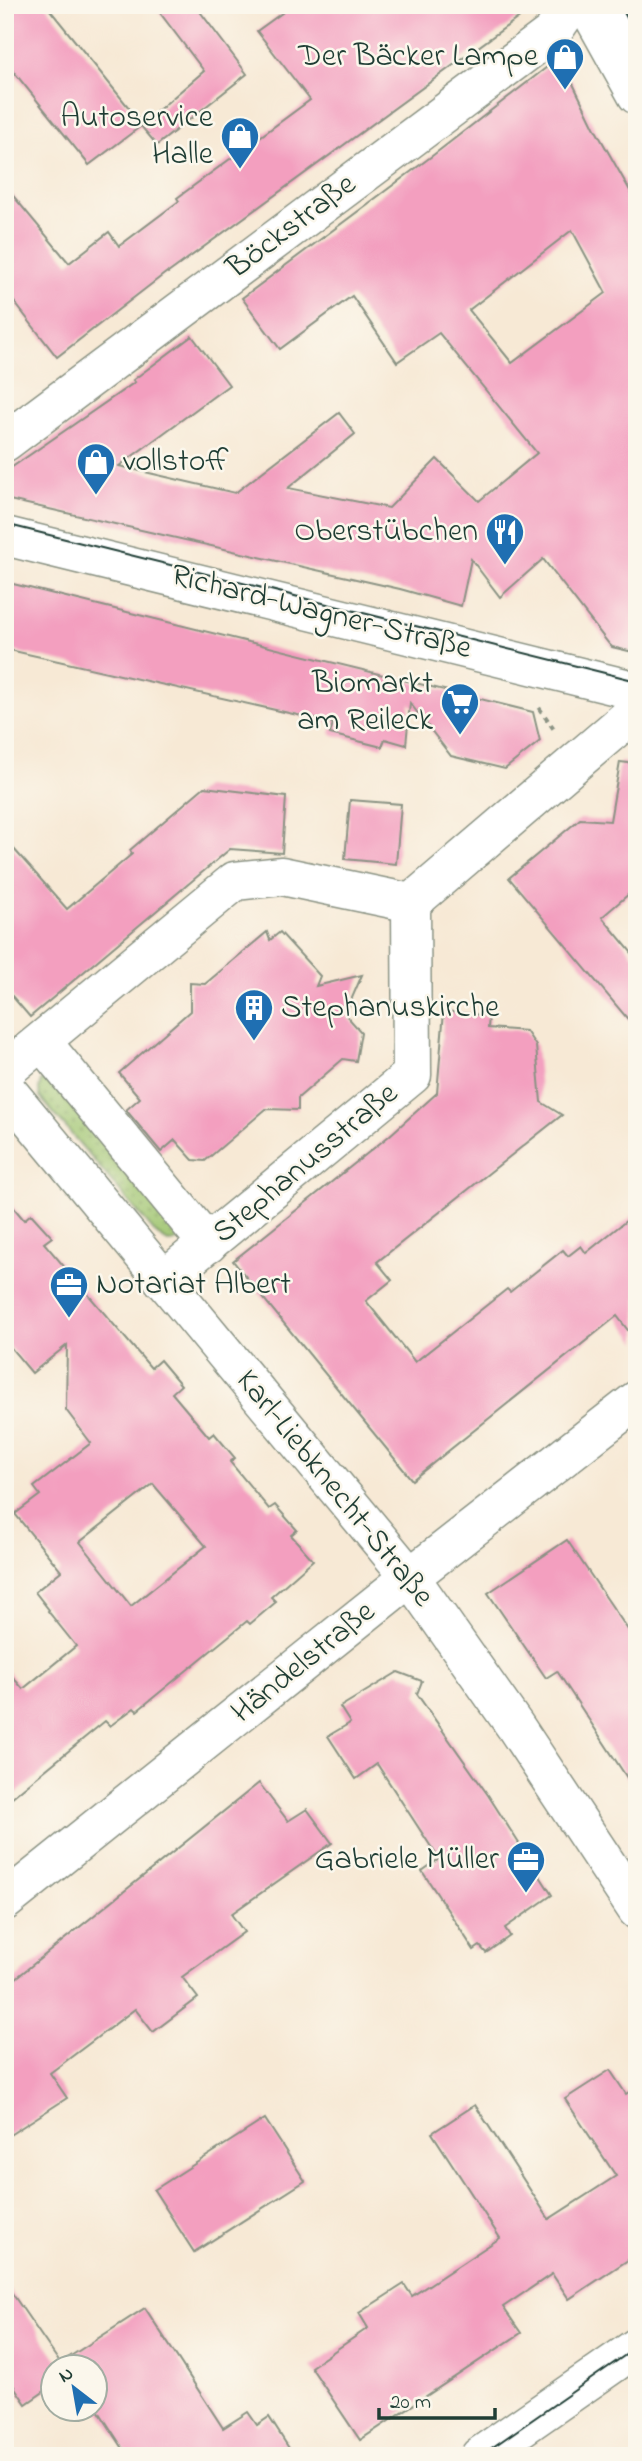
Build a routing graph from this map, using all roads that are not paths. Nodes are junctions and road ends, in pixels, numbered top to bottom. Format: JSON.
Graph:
{"nodes":[{"id":1,"x":571,"y":5,"type":"edge"},
{"id":2,"x":587,"y":5,"type":"edge"},
{"id":3,"x":620,"y":5,"type":"edge"},
{"id":4,"x":637,"y":35,"type":"edge"},
{"id":5,"x":637,"y":95,"type":"edge"},
{"id":6,"x":5,"y":442,"type":"edge"},
{"id":7,"x":5,"y":536,"type":"edge"},
{"id":8,"x":637,"y":691,"type":"edge"},
{"id":9,"x":637,"y":710,"type":"edge"},
{"id":10,"x":411,"y":903,"type":"junction"},
{"id":11,"x":42,"y":1042,"type":"junction"},
{"id":12,"x":5,"y":1071,"type":"edge"},
{"id":13,"x":5,"y":1088,"type":"edge"},
{"id":14,"x":208,"y":1244,"type":"junction"},
{"id":15,"x":163,"y":1280,"type":"junction"},
{"id":16,"x":637,"y":1400,"type":"edge"},
{"id":17,"x":410,"y":1577,"type":"junction"},
{"id":18,"x":5,"y":1901,"type":"edge"},
{"id":19,"x":637,"y":1910,"type":"edge"},
{"id":20,"x":637,"y":2347,"type":"edge"},
{"id":21,"x":481,"y":2456,"type":"edge"}],
"edges":[{"from":1,"to":6,"type":"street","name":"Böckstraße"},
{"from":2,"to":5,"type":"street"},
{"from":3,"to":4,"type":"street"},
{"from":7,"to":8,"type":"street","name":"Richard-Wagner-Straße"},
{"from":9,"to":10,"type":"street"},
{"from":10,"to":11,"type":"street"},
{"from":10,"to":14,"type":"street","name":"Stephanusstraße"},
{"from":11,"to":12,"type":"street"},
{"from":11,"to":14,"type":"street"},
{"from":13,"to":15,"type":"street","name":"Karl-Liebknecht-Straße"},
{"from":14,"to":15,"type":"street","name":"Stephanusstraße"},
{"from":15,"to":17,"type":"street","name":"Karl-Liebknecht-Straße"},
{"from":16,"to":17,"type":"street","name":"Händelstraße"},
{"from":17,"to":18,"type":"street","name":"Händelstraße"},
{"from":17,"to":19,"type":"street","name":"Karl-Liebknecht-Straße"},
{"from":20,"to":21,"type":"street"}]}
